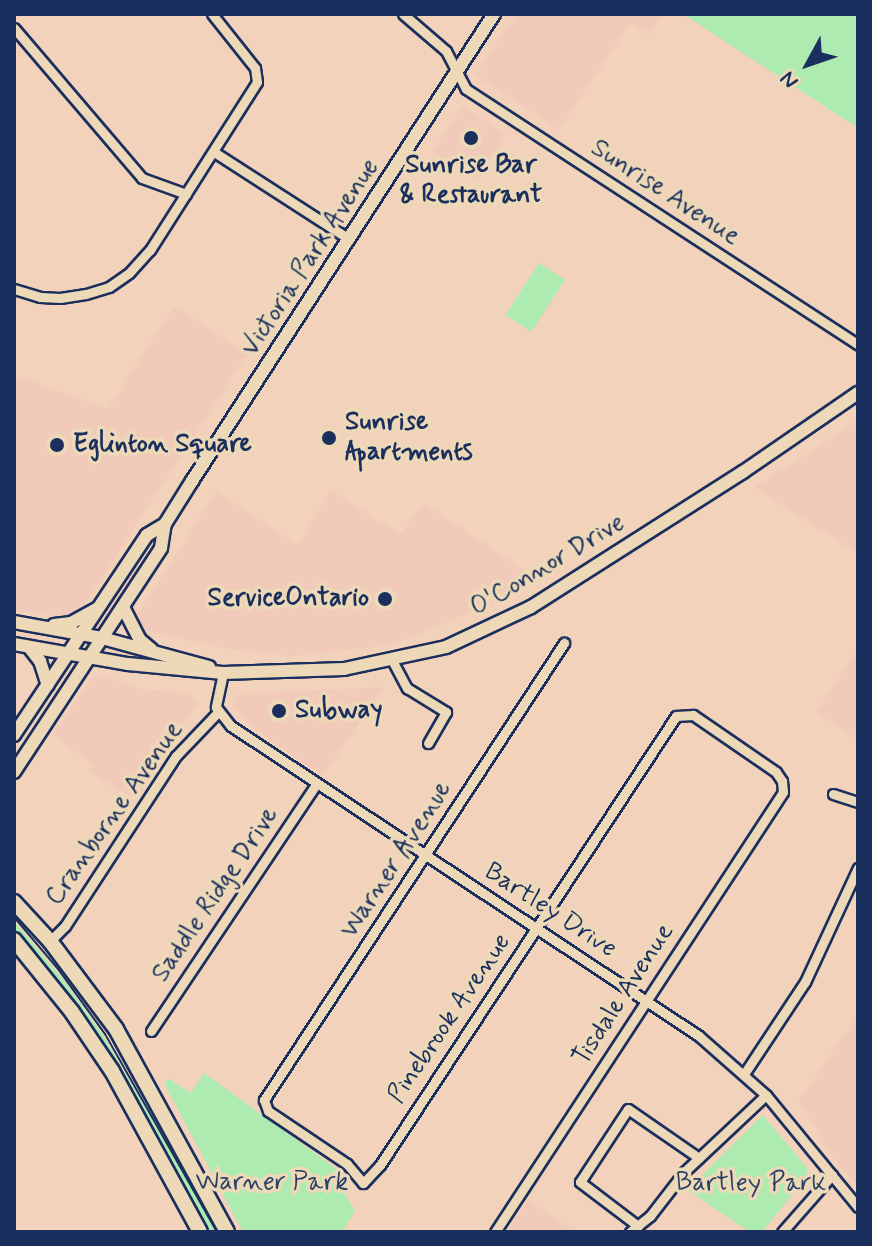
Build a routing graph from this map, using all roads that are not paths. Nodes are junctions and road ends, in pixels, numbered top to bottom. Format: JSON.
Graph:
{"nodes":[{"id":1,"x":212,"y":14,"type":"edge"},
{"id":2,"x":403,"y":14,"type":"edge"},
{"id":3,"x":494,"y":14,"type":"edge"},
{"id":4,"x":14,"y":28,"type":"edge"},
{"id":5,"x":458,"y":69,"type":"junction"},
{"id":6,"x":214,"y":152,"type":"junction"},
{"id":7,"x":186,"y":194,"type":"junction"},
{"id":8,"x":349,"y":239,"type":"junction"},
{"id":9,"x":14,"y":289,"type":"edge"},
{"id":10,"x":858,"y":345,"type":"edge"},
{"id":11,"x":858,"y":393,"type":"edge"},
{"id":12,"x":165,"y":524,"type":"junction"},
{"id":13,"x":101,"y":606,"type":"junction"},
{"id":14,"x":123,"y":607,"type":"junction"},
{"id":15,"x":14,"y":622,"type":"edge"},
{"id":16,"x":43,"y":627,"type":"junction"},
{"id":17,"x":82,"y":634,"type":"junction"},
{"id":18,"x":102,"y":638,"type":"junction"},
{"id":19,"x":564,"y":643,"type":"dead end"},
{"id":20,"x":14,"y":644,"type":"edge"},
{"id":21,"x":29,"y":647,"type":"junction"},
{"id":22,"x":70,"y":653,"type":"junction"},
{"id":23,"x":157,"y":653,"type":"junction"},
{"id":24,"x":89,"y":658,"type":"junction"},
{"id":25,"x":393,"y":662,"type":"junction"},
{"id":26,"x":223,"y":673,"type":"junction"},
{"id":27,"x":48,"y":685,"type":"junction"},
{"id":28,"x":218,"y":712,"type":"junction"},
{"id":29,"x":14,"y":735,"type":"edge"},
{"id":30,"x":428,"y":743,"type":"dead end"},
{"id":31,"x":14,"y":772,"type":"edge"},
{"id":32,"x":782,"y":781,"type":"joint"},
{"id":33,"x":317,"y":783,"type":"junction"},
{"id":34,"x":833,"y":794,"type":"dead end"},
{"id":35,"x":858,"y":802,"type":"edge"},
{"id":36,"x":427,"y":856,"type":"junction"},
{"id":37,"x":858,"y":868,"type":"edge"},
{"id":38,"x":14,"y":902,"type":"edge"},
{"id":39,"x":537,"y":929,"type":"junction"},
{"id":40,"x":14,"y":940,"type":"edge"},
{"id":41,"x":50,"y":941,"type":"junction"},
{"id":42,"x":646,"y":1000,"type":"junction"},
{"id":43,"x":151,"y":1031,"type":"dead end"},
{"id":44,"x":744,"y":1074,"type":"junction"},
{"id":45,"x":766,"y":1095,"type":"junction"},
{"id":46,"x":699,"y":1158,"type":"junction"},
{"id":47,"x":832,"y":1175,"type":"junction"},
{"id":48,"x":363,"y":1183,"type":"joint"},
{"id":49,"x":858,"y":1207,"type":"edge"},
{"id":50,"x":634,"y":1229,"type":"edge"},
{"id":51,"x":200,"y":1232,"type":"edge"},
{"id":52,"x":227,"y":1232,"type":"edge"},
{"id":53,"x":495,"y":1232,"type":"edge"},
{"id":54,"x":782,"y":1232,"type":"edge"}],
"edges":[{"from":1,"to":6,"type":"street"},
{"from":2,"to":5,"type":"street","name":"Sunrise Avenue"},
{"from":3,"to":5,"type":"main road","name":"Victoria Park Avenue"},
{"from":4,"to":7,"type":"street"},
{"from":5,"to":8,"type":"main road","name":"Victoria Park Avenue"},
{"from":5,"to":10,"type":"street","name":"Sunrise Avenue"},
{"from":6,"to":7,"type":"street"},
{"from":6,"to":8,"type":"street"},
{"from":7,"to":9,"type":"street"},
{"from":8,"to":12,"type":"main road","name":"Victoria Park Avenue"},
{"from":11,"to":25,"type":"main road","name":"O'Connor Drive"},
{"from":12,"to":13,"type":"main road","name":"Victoria Park Avenue"},
{"from":12,"to":14,"type":"main road","name":"Victoria Park Avenue"},
{"from":13,"to":16,"type":"main road"},
{"from":13,"to":17,"type":"main road","name":"Victoria Park Avenue"},
{"from":14,"to":18,"type":"main road","name":"Victoria Park Avenue"},
{"from":14,"to":23,"type":"main road"},
{"from":15,"to":16,"type":"main road"},
{"from":16,"to":17,"type":"main road"},
{"from":17,"to":18,"type":"main road"},
{"from":17,"to":22,"type":"main road","name":"Victoria Park Avenue"},
{"from":18,"to":23,"type":"main road","name":"O'Connor Drive"},
{"from":18,"to":24,"type":"main road","name":"Victoria Park Avenue"},
{"from":19,"to":36,"type":"street","name":"Warner Avenue"},
{"from":20,"to":21,"type":"main road"},
{"from":21,"to":22,"type":"main road"},
{"from":21,"to":27,"type":"main road"},
{"from":22,"to":24,"type":"main road"},
{"from":22,"to":27,"type":"main road","name":"Victoria Park Avenue"},
{"from":23,"to":26,"type":"main road","name":"O'Connor Drive"},
{"from":24,"to":26,"type":"main road","name":"O'Connor Drive"},
{"from":24,"to":31,"type":"main road","name":"Victoria Park Avenue"},
{"from":25,"to":26,"type":"main road","name":"O'Connor Drive"},
{"from":25,"to":30,"type":"street"},
{"from":26,"to":28,"type":"street"},
{"from":27,"to":29,"type":"main road","name":"Victoria Park Avenue"},
{"from":28,"to":33,"type":"street","name":"Bartley Drive"},
{"from":28,"to":41,"type":"street","name":"Cranborne Avenue"},
{"from":32,"to":39,"type":"street","name":"Pinebrook Avenue"},
{"from":32,"to":42,"type":"street","name":"Tisdale Avenue"},
{"from":33,"to":36,"type":"street","name":"Bartley Drive"},
{"from":33,"to":43,"type":"street","name":"Saddle Ridge Drive"},
{"from":34,"to":35,"type":"street"},
{"from":36,"to":39,"type":"street","name":"Bartley Drive"},
{"from":36,"to":48,"type":"street","name":"Warner Avenue"},
{"from":37,"to":44,"type":"street"},
{"from":38,"to":41,"type":"main road"},
{"from":39,"to":42,"type":"street","name":"Bartley Drive"},
{"from":39,"to":48,"type":"street","name":"Pinebrook Avenue"},
{"from":40,"to":51,"type":"main road"},
{"from":41,"to":52,"type":"main road"},
{"from":42,"to":44,"type":"street","name":"Bartley Drive"},
{"from":42,"to":53,"type":"street","name":"Tisdale Avenue"},
{"from":44,"to":45,"type":"street","name":"Bartley Drive"},
{"from":45,"to":46,"type":"street"},
{"from":45,"to":47,"type":"street","name":"Bartley Drive"},
{"from":46,"to":50,"type":"street"},
{"from":46,"to":50,"type":"street"},
{"from":47,"to":49,"type":"street","name":"Bartley Drive"},
{"from":47,"to":54,"type":"street"}]}
